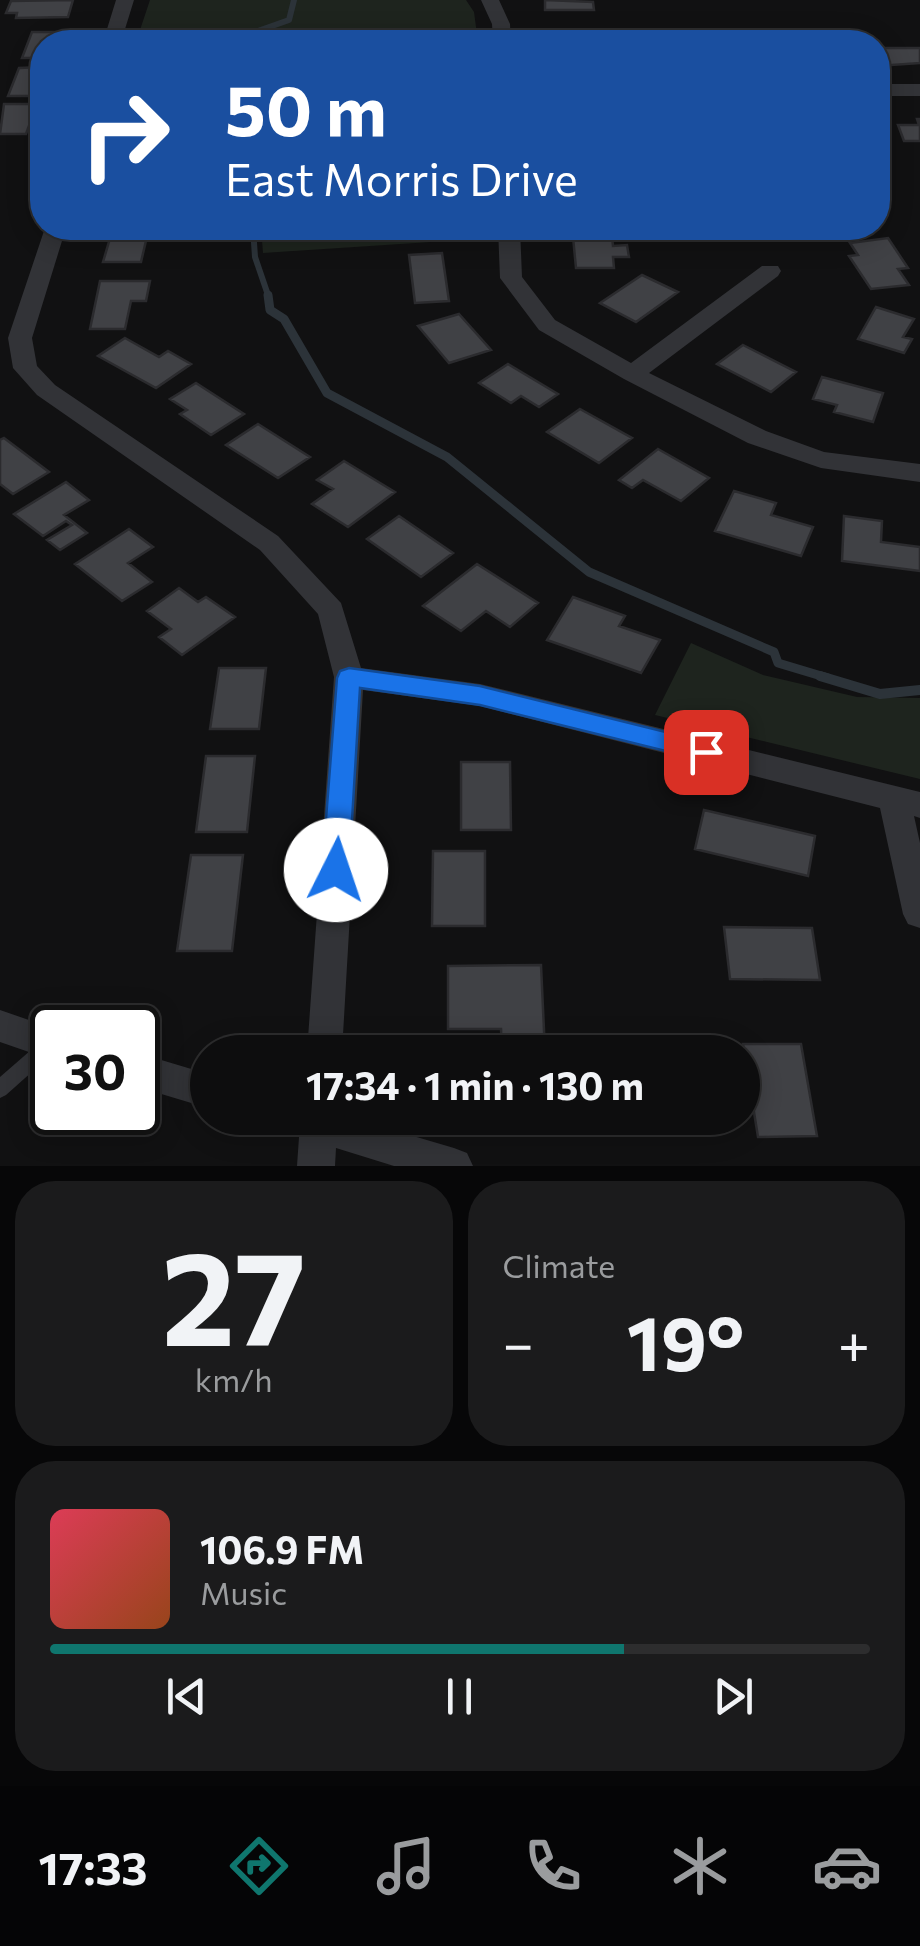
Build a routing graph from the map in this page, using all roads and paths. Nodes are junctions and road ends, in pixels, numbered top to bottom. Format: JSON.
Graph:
{"nodes":[{"id":1,"x":125,"y":0,"type":"edge"},
{"id":2,"x":490,"y":0,"type":"edge"},
{"id":3,"x":116,"y":30,"type":"edge"},
{"id":4,"x":501,"y":30,"type":"edge"},
{"id":5,"x":890,"y":90,"type":"edge"},
{"id":6,"x":920,"y":90,"type":"edge"},
{"id":7,"x":50,"y":240,"type":"edge"},
{"id":8,"x":509,"y":240,"type":"edge"},
{"id":9,"x":770,"y":271,"type":"dead end"},
{"id":10,"x":632,"y":374,"type":"junction"},
{"id":11,"x":920,"y":473,"type":"edge"},
{"id":12,"x":349,"y":678,"type":"junction"},
{"id":13,"x":907,"y":802,"type":"edge"},
{"id":14,"x":920,"y":914,"type":"edge"},
{"id":15,"x":0,"y":1026,"type":"edge"},
{"id":16,"x":325,"y":1035,"type":"edge"},
{"id":17,"x":30,"y":1036,"type":"edge"},
{"id":18,"x":30,"y":1062,"type":"edge"},
{"id":19,"x":160,"y":1077,"type":"edge"},
{"id":20,"x":190,"y":1086,"type":"edge"},
{"id":21,"x":0,"y":1089,"type":"edge"},
{"id":22,"x":313,"y":1135,"type":"edge"},
{"id":23,"x":358,"y":1135,"type":"edge"},
{"id":24,"x":316,"y":1166,"type":"edge"},
{"id":25,"x":454,"y":1166,"type":"edge"}],
"edges":[{"from":1,"to":3,"type":"street"},
{"from":2,"to":4,"type":"street"},
{"from":5,"to":6,"type":"street"},
{"from":7,"to":12,"type":"street"},
{"from":8,"to":10,"type":"street"},
{"from":9,"to":10,"type":"street"},
{"from":10,"to":11,"type":"street"},
{"from":12,"to":13,"type":"street"},
{"from":12,"to":16,"type":"street"},
{"from":13,"to":14,"type":"street"},
{"from":15,"to":17,"type":"street"},
{"from":18,"to":21,"type":"lane"},
{"from":19,"to":20,"type":"street"},
{"from":22,"to":24,"type":"street"},
{"from":23,"to":25,"type":"street"}]}
